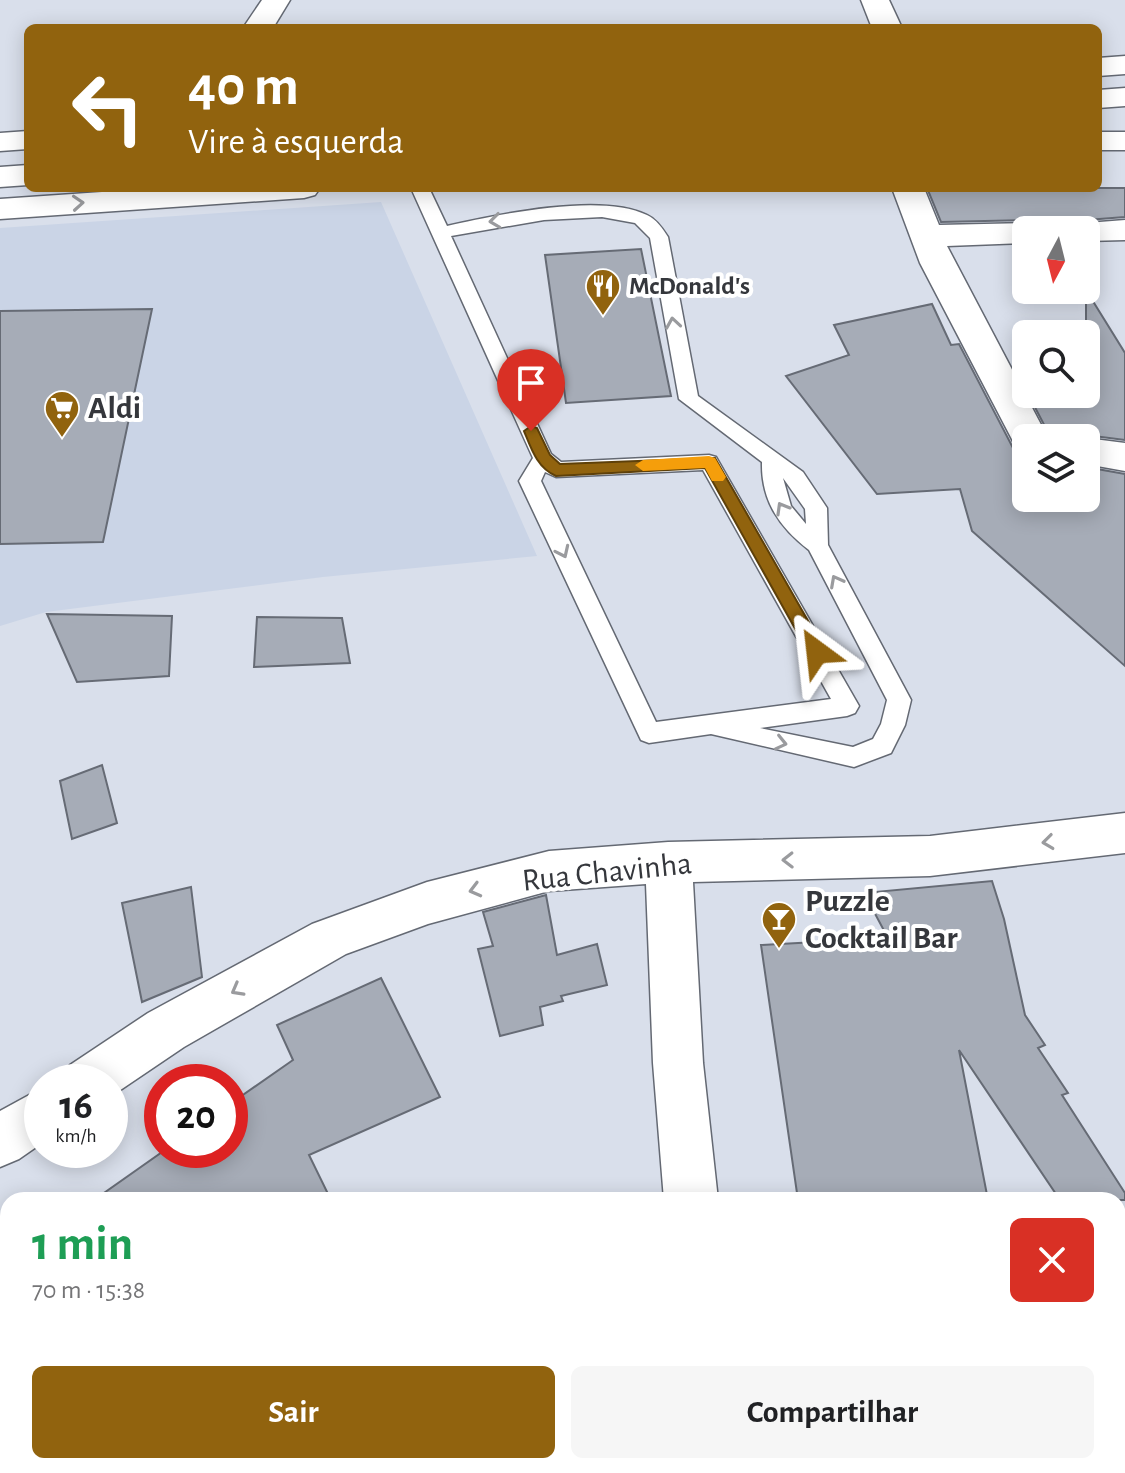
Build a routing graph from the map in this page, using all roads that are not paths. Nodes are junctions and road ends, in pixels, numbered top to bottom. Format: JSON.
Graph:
{"nodes":[{"id":1,"x":276,"y":0,"type":"edge"},
{"id":2,"x":875,"y":0,"type":"edge"},
{"id":3,"x":261,"y":24,"type":"edge"},
{"id":4,"x":885,"y":24,"type":"edge"},
{"id":5,"x":1125,"y":65,"type":"edge"},
{"id":6,"x":1102,"y":67,"type":"edge"},
{"id":7,"x":1125,"y":97,"type":"edge"},
{"id":8,"x":1102,"y":99,"type":"edge"},
{"id":9,"x":24,"y":140,"type":"edge"},
{"id":10,"x":1102,"y":141,"type":"edge"},
{"id":11,"x":1125,"y":141,"type":"edge"},
{"id":12,"x":0,"y":142,"type":"edge"},
{"id":13,"x":24,"y":175,"type":"edge"},
{"id":14,"x":0,"y":177,"type":"edge"},
{"id":15,"x":246,"y":192,"type":"edge"},
{"id":16,"x":422,"y":192,"type":"edge"},
{"id":17,"x":909,"y":192,"type":"edge"},
{"id":18,"x":0,"y":209,"type":"edge"},
{"id":19,"x":1125,"y":230,"type":"edge"},
{"id":20,"x":1100,"y":231,"type":"edge"},
{"id":21,"x":442,"y":233,"type":"junction"},
{"id":22,"x":1012,"y":233,"type":"edge"},
{"id":23,"x":925,"y":236,"type":"junction"},
{"id":24,"x":1022,"y":424,"type":"edge"},
{"id":25,"x":1100,"y":453,"type":"edge"},
{"id":26,"x":1125,"y":457,"type":"edge"},
{"id":27,"x":543,"y":458,"type":"junction"},
{"id":28,"x":772,"y":459,"type":"junction"},
{"id":29,"x":817,"y":545,"type":"junction"},
{"id":30,"x":705,"y":726,"type":"junction"},
{"id":31,"x":1125,"y":833,"type":"edge"},
{"id":32,"x":668,"y":862,"type":"junction"},
{"id":33,"x":115,"y":1064,"type":"edge"},
{"id":34,"x":24,"y":1125,"type":"edge"},
{"id":35,"x":0,"y":1141,"type":"edge"},
{"id":36,"x":690,"y":1192,"type":"edge"}],
"edges":[{"from":1,"to":3,"type":"street"},
{"from":2,"to":4,"type":"street"},
{"from":5,"to":6,"type":"street"},
{"from":7,"to":8,"type":"street"},
{"from":9,"to":12,"type":"street"},
{"from":10,"to":11,"type":"street"},
{"from":13,"to":14,"type":"street"},
{"from":18,"to":15,"type":"street","one_way":true},
{"from":16,"to":21,"type":"lane"},
{"from":17,"to":23,"type":"street"},
{"from":19,"to":20,"type":"street"},
{"from":21,"to":27,"type":"lane"},
{"from":28,"to":21,"type":"lane","one_way":true},
{"from":22,"to":23,"type":"street"},
{"from":23,"to":24,"type":"street"},
{"from":25,"to":26,"type":"street"},
{"from":27,"to":30,"type":"lane","one_way":true},
{"from":27,"to":30,"type":"lane"},
{"from":29,"to":28,"type":"lane","one_way":true},
{"from":28,"to":29,"type":"lane"},
{"from":30,"to":29,"type":"lane","one_way":true},
{"from":31,"to":32,"type":"street","name":"Rua Chavinha","one_way":true},
{"from":32,"to":33,"type":"street","name":"Rua Chavinha","one_way":true},
{"from":32,"to":36,"type":"street"},
{"from":34,"to":35,"type":"street"}]}
